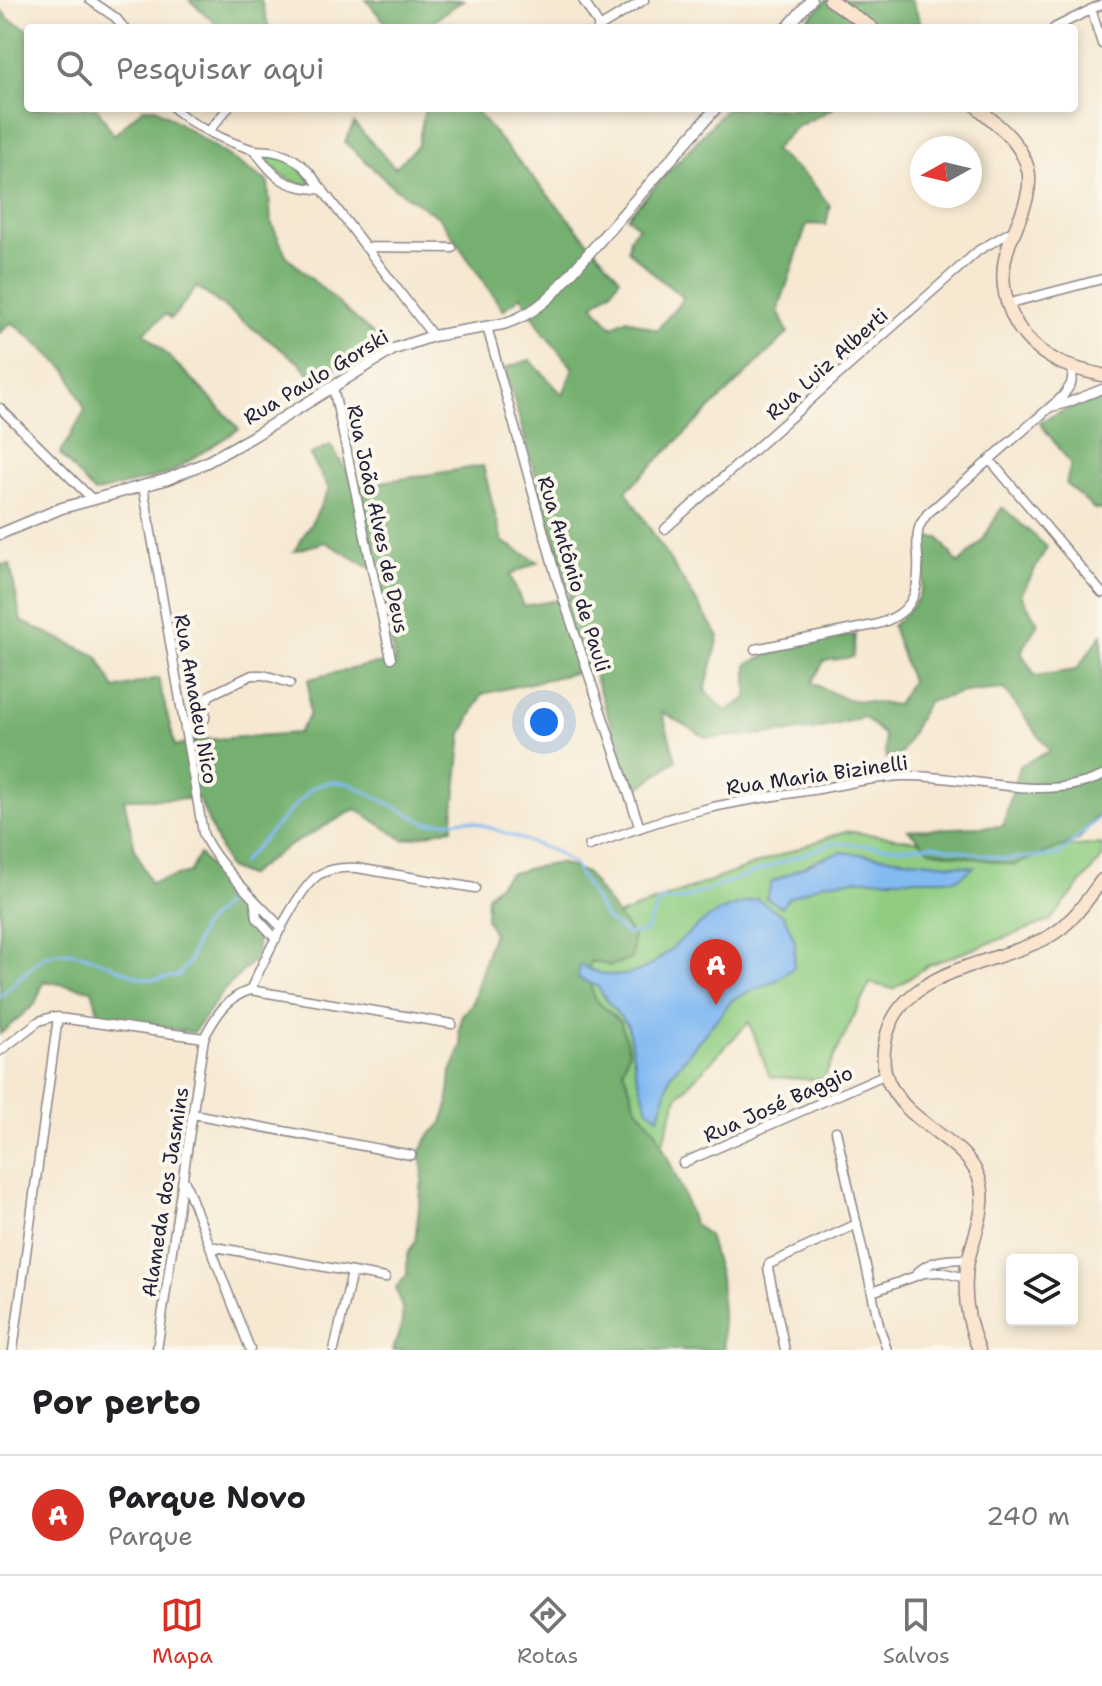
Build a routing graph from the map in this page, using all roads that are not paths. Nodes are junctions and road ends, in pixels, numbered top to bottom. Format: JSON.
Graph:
{"nodes":[{"id":1,"x":90,"y":0,"type":"edge"},
{"id":2,"x":583,"y":0,"type":"edge"},
{"id":3,"x":644,"y":0,"type":"edge"},
{"id":4,"x":811,"y":0,"type":"edge"},
{"id":5,"x":830,"y":0,"type":"edge"},
{"id":6,"x":1102,"y":4,"type":"edge"},
{"id":7,"x":1091,"y":9,"type":"junction"},
{"id":8,"x":121,"y":24,"type":"edge"},
{"id":9,"x":597,"y":24,"type":"edge"},
{"id":10,"x":604,"y":24,"type":"edge"},
{"id":11,"x":790,"y":24,"type":"edge"},
{"id":12,"x":866,"y":24,"type":"edge"},
{"id":13,"x":1062,"y":24,"type":"edge"},
{"id":14,"x":1102,"y":44,"type":"edge"},
{"id":15,"x":178,"y":112,"type":"edge"},
{"id":16,"x":225,"y":112,"type":"edge"},
{"id":17,"x":712,"y":112,"type":"edge"},
{"id":18,"x":983,"y":112,"type":"edge"},
{"id":19,"x":209,"y":131,"type":"junction"},
{"id":20,"x":254,"y":150,"type":"junction"},
{"id":21,"x":323,"y":190,"type":"junction"},
{"id":22,"x":1014,"y":229,"type":"junction"},
{"id":23,"x":365,"y":247,"type":"junction"},
{"id":24,"x":452,"y":248,"type":"dead end"},
{"id":25,"x":1102,"y":279,"type":"edge"},
{"id":26,"x":1007,"y":304,"type":"junction"},
{"id":27,"x":487,"y":327,"type":"junction"},
{"id":28,"x":433,"y":336,"type":"junction"},
{"id":29,"x":1074,"y":367,"type":"junction"},
{"id":30,"x":1102,"y":375,"type":"edge"},
{"id":31,"x":333,"y":387,"type":"junction"},
{"id":32,"x":1102,"y":389,"type":"edge"},
{"id":33,"x":1051,"y":407,"type":"junction"},
{"id":34,"x":0,"y":408,"type":"edge"},
{"id":35,"x":990,"y":460,"type":"junction"},
{"id":36,"x":143,"y":486,"type":"junction"},
{"id":37,"x":92,"y":499,"type":"junction"},
{"id":38,"x":665,"y":529,"type":"dead end"},
{"id":39,"x":0,"y":534,"type":"edge"},
{"id":40,"x":1102,"y":593,"type":"edge"},
{"id":41,"x":755,"y":649,"type":"dead end"},
{"id":42,"x":391,"y":658,"type":"dead end"},
{"id":43,"x":290,"y":683,"type":"dead end"},
{"id":44,"x":185,"y":727,"type":"junction"},
{"id":45,"x":1102,"y":776,"type":"edge"},
{"id":46,"x":640,"y":828,"type":"junction"},
{"id":47,"x":589,"y":846,"type":"dead end"},
{"id":48,"x":1102,"y":880,"type":"edge"},
{"id":49,"x":475,"y":888,"type":"dead end"},
{"id":50,"x":254,"y":899,"type":"junction"},
{"id":51,"x":282,"y":928,"type":"junction"},
{"id":52,"x":276,"y":939,"type":"junction"},
{"id":53,"x":250,"y":990,"type":"junction"},
{"id":54,"x":58,"y":1017,"type":"junction"},
{"id":55,"x":452,"y":1024,"type":"dead end"},
{"id":56,"x":204,"y":1038,"type":"junction"},
{"id":57,"x":0,"y":1051,"type":"edge"},
{"id":58,"x":886,"y":1074,"type":"junction"},
{"id":59,"x":193,"y":1114,"type":"junction"},
{"id":60,"x":836,"y":1131,"type":"dead end"},
{"id":61,"x":411,"y":1155,"type":"dead end"},
{"id":62,"x":683,"y":1163,"type":"dead end"},
{"id":63,"x":183,"y":1178,"type":"junction"},
{"id":64,"x":857,"y":1224,"type":"junction"},
{"id":65,"x":210,"y":1246,"type":"junction"},
{"id":66,"x":969,"y":1259,"type":"junction"},
{"id":67,"x":352,"y":1272,"type":"junction"},
{"id":68,"x":916,"y":1274,"type":"junction"},
{"id":69,"x":385,"y":1278,"type":"dead end"},
{"id":70,"x":966,"y":1278,"type":"junction"},
{"id":71,"x":872,"y":1292,"type":"junction"},
{"id":72,"x":250,"y":1349,"type":"edge"},
{"id":73,"x":13,"y":1350,"type":"edge"},
{"id":74,"x":157,"y":1350,"type":"edge"},
{"id":75,"x":334,"y":1350,"type":"edge"},
{"id":76,"x":785,"y":1350,"type":"edge"},
{"id":77,"x":887,"y":1350,"type":"edge"},
{"id":78,"x":979,"y":1350,"type":"edge"}],
"edges":[{"from":1,"to":8,"type":"street"},
{"from":2,"to":9,"type":"street"},
{"from":3,"to":10,"type":"street"},
{"from":4,"to":11,"type":"street"},
{"from":5,"to":12,"type":"main road"},
{"from":6,"to":7,"type":"street"},
{"from":7,"to":13,"type":"street"},
{"from":7,"to":14,"type":"street"},
{"from":15,"to":19,"type":"street"},
{"from":16,"to":19,"type":"street"},
{"from":17,"to":27,"type":"street","name":"Rua Paulo Gorski"},
{"from":18,"to":22,"type":"main road"},
{"from":19,"to":20,"type":"street"},
{"from":20,"to":21,"type":"street"},
{"from":20,"to":21,"type":"street"},
{"from":21,"to":23,"type":"street"},
{"from":22,"to":26,"type":"main road"},
{"from":22,"to":38,"type":"street","name":"Rua Luiz Alberti"},
{"from":23,"to":24,"type":"street"},
{"from":23,"to":28,"type":"street"},
{"from":25,"to":26,"type":"street"},
{"from":26,"to":29,"type":"main road"},
{"from":27,"to":28,"type":"street","name":"Rua Paulo Gorski"},
{"from":27,"to":46,"type":"street","name":"Rua Antônio de Pauli"},
{"from":28,"to":31,"type":"street","name":"Rua Paulo Gorski"},
{"from":29,"to":30,"type":"main road"},
{"from":29,"to":33,"type":"street"},
{"from":31,"to":36,"type":"street","name":"Rua Paulo Gorski"},
{"from":31,"to":42,"type":"street","name":"Rua João Alves de Deus"},
{"from":32,"to":33,"type":"street"},
{"from":33,"to":35,"type":"street"},
{"from":34,"to":37,"type":"street"},
{"from":35,"to":40,"type":"street"},
{"from":35,"to":41,"type":"street"},
{"from":36,"to":37,"type":"street","name":"Rua Paulo Gorski"},
{"from":36,"to":44,"type":"street","name":"Rua Amadeu Nico"},
{"from":37,"to":39,"type":"street","name":"Rua Paulo Gorski"},
{"from":43,"to":44,"type":"street"},
{"from":44,"to":50,"type":"street","name":"Rua Amadeu Nico"},
{"from":45,"to":46,"type":"street","name":"Rua Maria Bizinelli"},
{"from":46,"to":47,"type":"street","name":"Rua Maria Bizinelli"},
{"from":48,"to":58,"type":"main road"},
{"from":49,"to":51,"type":"street"},
{"from":50,"to":51,"type":"street","name":"Rua Amadeu Nico"},
{"from":50,"to":52,"type":"street","name":"Rua Amadeu Nico"},
{"from":51,"to":52,"type":"street"},
{"from":52,"to":53,"type":"street"},
{"from":53,"to":55,"type":"street"},
{"from":53,"to":56,"type":"street"},
{"from":54,"to":56,"type":"street"},
{"from":54,"to":57,"type":"street"},
{"from":54,"to":73,"type":"street"},
{"from":56,"to":59,"type":"street","name":"Alameda dos Jasmins"},
{"from":58,"to":62,"type":"street","name":"Rua José Baggio"},
{"from":58,"to":66,"type":"main road"},
{"from":59,"to":61,"type":"street"},
{"from":59,"to":63,"type":"street","name":"Alameda dos Jasmins"},
{"from":60,"to":64,"type":"street"},
{"from":63,"to":65,"type":"street"},
{"from":63,"to":74,"type":"street","name":"Alameda dos Jasmins"},
{"from":64,"to":71,"type":"street"},
{"from":64,"to":76,"type":"street"},
{"from":65,"to":67,"type":"street"},
{"from":65,"to":72,"type":"street"},
{"from":66,"to":68,"type":"street"},
{"from":66,"to":70,"type":"main road"},
{"from":67,"to":69,"type":"street"},
{"from":67,"to":75,"type":"street"},
{"from":68,"to":70,"type":"street"},
{"from":68,"to":71,"type":"street"},
{"from":70,"to":78,"type":"main road"},
{"from":71,"to":77,"type":"street"}]}
